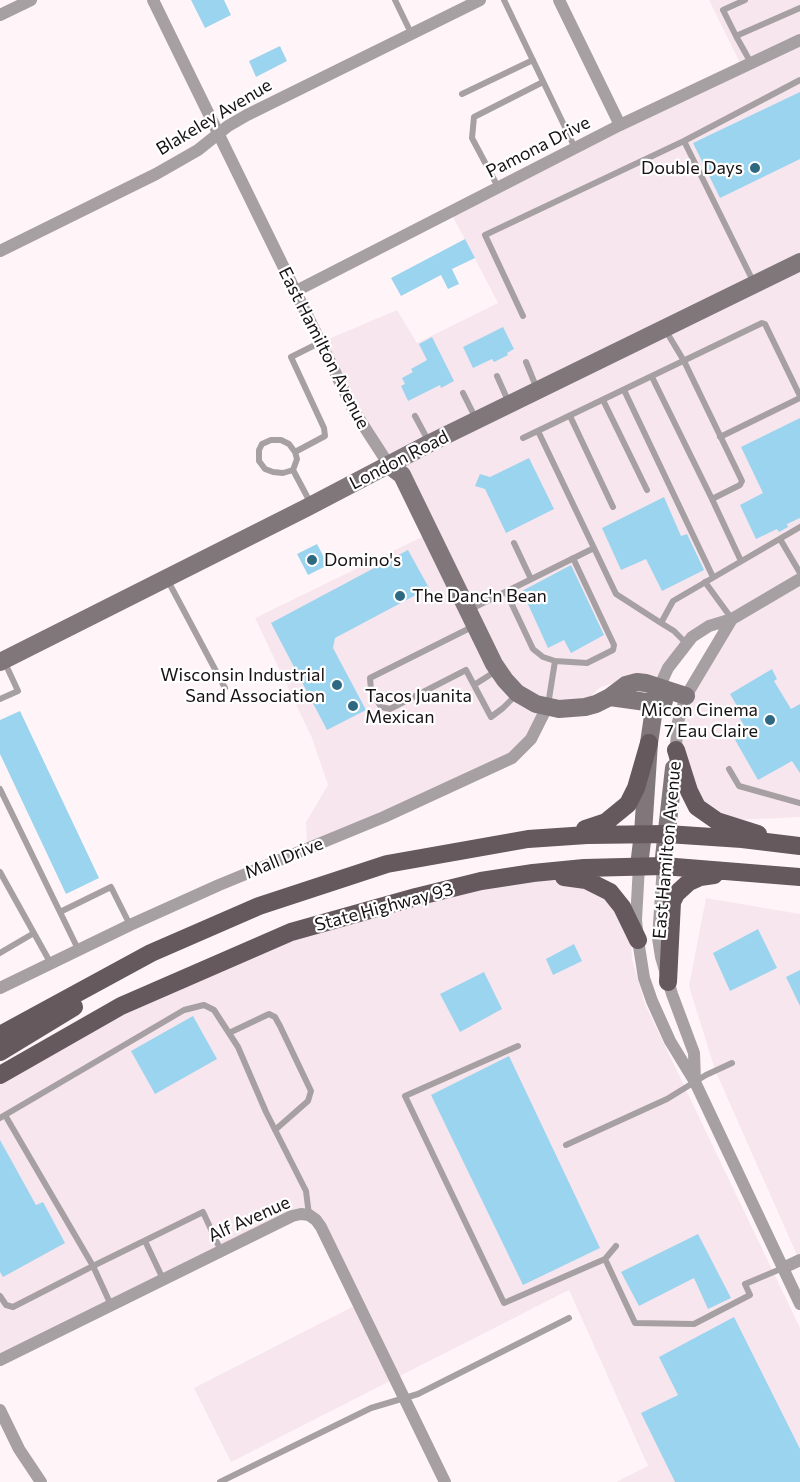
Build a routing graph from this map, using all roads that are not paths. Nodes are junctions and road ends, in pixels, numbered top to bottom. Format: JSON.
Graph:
{"nodes":[{"id":1,"x":31,"y":0,"type":"edge"},
{"id":2,"x":153,"y":0,"type":"edge"},
{"id":3,"x":395,"y":0,"type":"edge"},
{"id":4,"x":480,"y":0,"type":"edge"},
{"id":5,"x":504,"y":0,"type":"edge"},
{"id":6,"x":559,"y":0,"type":"edge"},
{"id":7,"x":745,"y":0,"type":"edge"},
{"id":8,"x":800,"y":8,"type":"edge"},
{"id":9,"x":0,"y":15,"type":"edge"},
{"id":10,"x":412,"y":34,"type":"junction"},
{"id":11,"x":736,"y":36,"type":"junction"},
{"id":12,"x":800,"y":40,"type":"edge"},
{"id":13,"x":532,"y":60,"type":"junction"},
{"id":14,"x":751,"y":63,"type":"junction"},
{"id":15,"x":800,"y":80,"type":"edge"},
{"id":16,"x":543,"y":82,"type":"junction"},
{"id":17,"x":462,"y":94,"type":"dead end"},
{"id":18,"x":620,"y":125,"type":"junction"},
{"id":19,"x":217,"y":135,"type":"junction"},
{"id":20,"x":684,"y":141,"type":"junction"},
{"id":21,"x":574,"y":148,"type":"junction"},
{"id":22,"x":498,"y":187,"type":"junction"},
{"id":23,"x":0,"y":251,"type":"edge"},
{"id":24,"x":800,"y":262,"type":"edge"},
{"id":25,"x":754,"y":284,"type":"junction"},
{"id":26,"x":294,"y":291,"type":"junction"},
{"id":27,"x":523,"y":316,"type":"dead end"},
{"id":28,"x":665,"y":328,"type":"junction"},
{"id":29,"x":319,"y":342,"type":"junction"},
{"id":30,"x":684,"y":361,"type":"junction"},
{"id":31,"x":526,"y":362,"type":"dead end"},
{"id":32,"x":497,"y":376,"type":"dead end"},
{"id":33,"x":652,"y":377,"type":"junction"},
{"id":34,"x":538,"y":390,"type":"junction"},
{"id":35,"x":624,"y":390,"type":"junction"},
{"id":36,"x":462,"y":393,"type":"dead end"},
{"id":37,"x":800,"y":397,"type":"edge"},
{"id":38,"x":603,"y":400,"type":"junction"},
{"id":39,"x":509,"y":404,"type":"junction"},
{"id":40,"x":415,"y":416,"type":"dead end"},
{"id":41,"x":570,"y":416,"type":"junction"},
{"id":42,"x":477,"y":420,"type":"junction"},
{"id":43,"x":538,"y":431,"type":"junction"},
{"id":44,"x":720,"y":437,"type":"junction"},
{"id":45,"x":523,"y":438,"type":"dead end"},
{"id":46,"x":430,"y":443,"type":"junction"},
{"id":47,"x":295,"y":452,"type":"junction"},
{"id":48,"x":389,"y":465,"type":"junction"},
{"id":49,"x":293,"y":470,"type":"junction"},
{"id":50,"x":647,"y":490,"type":"dead end"},
{"id":51,"x":712,"y":499,"type":"junction"},
{"id":52,"x":312,"y":505,"type":"junction"},
{"id":53,"x":613,"y":507,"type":"dead end"},
{"id":54,"x":800,"y":527,"type":"edge"},
{"id":55,"x":780,"y":539,"type":"junction"},
{"id":56,"x":514,"y":543,"type":"dead end"},
{"id":57,"x":594,"y":548,"type":"junction"},
{"id":58,"x":573,"y":558,"type":"junction"},
{"id":59,"x":741,"y":561,"type":"junction"},
{"id":60,"x":800,"y":573,"type":"edge"},
{"id":61,"x":714,"y":577,"type":"junction"},
{"id":62,"x":167,"y":578,"type":"junction"},
{"id":63,"x":531,"y":579,"type":"junction"},
{"id":64,"x":800,"y":579,"type":"edge"},
{"id":65,"x":705,"y":582,"type":"junction"},
{"id":66,"x":506,"y":592,"type":"junction"},
{"id":67,"x":471,"y":618,"type":"junction"},
{"id":68,"x":732,"y":619,"type":"junction"},
{"id":69,"x":661,"y":623,"type":"junction"},
{"id":70,"x":686,"y":643,"type":"junction"},
{"id":71,"x":2,"y":661,"type":"edge"},
{"id":72,"x":555,"y":661,"type":"junction"},
{"id":73,"x":498,"y":670,"type":"junction"},
{"id":74,"x":474,"y":685,"type":"junction"},
{"id":75,"x":225,"y":688,"type":"dead end"},
{"id":76,"x":517,"y":693,"type":"junction"},
{"id":77,"x":657,"y":694,"type":"junction"},
{"id":78,"x":686,"y":696,"type":"junction"},
{"id":79,"x":0,"y":699,"type":"edge"},
{"id":80,"x":547,"y":707,"type":"junction"},
{"id":81,"x":649,"y":743,"type":"junction"},
{"id":82,"x":675,"y":759,"type":"junction"},
{"id":83,"x":729,"y":769,"type":"dead end"},
{"id":84,"x":0,"y":789,"type":"edge"},
{"id":85,"x":800,"y":803,"type":"edge"},
{"id":86,"x":643,"y":833,"type":"junction"},
{"id":87,"x":667,"y":834,"type":"junction"},
{"id":88,"x":563,"y":837,"type":"junction"},
{"id":89,"x":799,"y":846,"type":"edge"},
{"id":90,"x":639,"y":866,"type":"junction"},
{"id":91,"x":663,"y":866,"type":"junction"},
{"id":92,"x":0,"y":872,"type":"edge"},
{"id":93,"x":748,"y":872,"type":"junction"},
{"id":94,"x":533,"y":873,"type":"junction"},
{"id":95,"x":800,"y":877,"type":"edge"},
{"id":96,"x":60,"y":912,"type":"junction"},
{"id":97,"x":130,"y":925,"type":"junction"},
{"id":98,"x":34,"y":933,"type":"junction"},
{"id":99,"x":638,"y":940,"type":"junction"},
{"id":100,"x":78,"y":949,"type":"junction"},
{"id":101,"x":0,"y":953,"type":"edge"},
{"id":102,"x":152,"y":953,"type":"junction"},
{"id":103,"x":51,"y":962,"type":"junction"},
{"id":104,"x":668,"y":982,"type":"junction"},
{"id":105,"x":0,"y":988,"type":"edge"},
{"id":106,"x":229,"y":1033,"type":"junction"},
{"id":107,"x":0,"y":1035,"type":"edge"},
{"id":108,"x":518,"y":1046,"type":"dead end"},
{"id":109,"x":0,"y":1052,"type":"edge"},
{"id":110,"x":732,"y":1063,"type":"dead end"},
{"id":111,"x":0,"y":1075,"type":"edge"},
{"id":112,"x":695,"y":1082,"type":"junction"},
{"id":113,"x":2,"y":1116,"type":"edge"},
{"id":114,"x":275,"y":1130,"type":"junction"},
{"id":115,"x":566,"y":1145,"type":"dead end"},
{"id":116,"x":309,"y":1215,"type":"junction"},
{"id":117,"x":145,"y":1241,"type":"junction"},
{"id":118,"x":616,"y":1246,"type":"dead end"},
{"id":119,"x":221,"y":1251,"type":"junction"},
{"id":120,"x":605,"y":1259,"type":"junction"},
{"id":121,"x":800,"y":1260,"type":"edge"},
{"id":122,"x":93,"y":1266,"type":"junction"},
{"id":123,"x":783,"y":1268,"type":"junction"},
{"id":124,"x":163,"y":1279,"type":"junction"},
{"id":125,"x":0,"y":1296,"type":"edge"},
{"id":126,"x":800,"y":1304,"type":"edge"},
{"id":127,"x":111,"y":1305,"type":"junction"},
{"id":128,"x":569,"y":1318,"type":"dead end"},
{"id":129,"x":0,"y":1360,"type":"edge"},
{"id":130,"x":404,"y":1399,"type":"junction"},
{"id":131,"x":0,"y":1410,"type":"edge"},
{"id":132,"x":41,"y":1482,"type":"edge"},
{"id":133,"x":220,"y":1482,"type":"edge"},
{"id":134,"x":445,"y":1482,"type":"edge"}],
"edges":[{"from":1,"to":9,"type":"street"},
{"from":2,"to":19,"type":"street","name":"East Hamilton Avenue"},
{"from":3,"to":10,"type":"lane"},
{"from":4,"to":10,"type":"street","name":"Blakeley Avenue"},
{"from":5,"to":13,"type":"lane"},
{"from":6,"to":18,"type":"street"},
{"from":7,"to":11,"type":"lane"},
{"from":8,"to":11,"type":"lane"},
{"from":10,"to":19,"type":"street","name":"Blakeley Avenue"},
{"from":11,"to":14,"type":"lane"},
{"from":12,"to":14,"type":"street","name":"Pamona Drive"},
{"from":13,"to":16,"type":"lane"},
{"from":13,"to":17,"type":"lane"},
{"from":14,"to":18,"type":"street","name":"Pamona Drive"},
{"from":15,"to":20,"type":"lane"},
{"from":16,"to":21,"type":"lane"},
{"from":16,"to":22,"type":"lane"},
{"from":18,"to":21,"type":"street","name":"Pamona Drive"},
{"from":19,"to":23,"type":"street","name":"Blakeley Avenue"},
{"from":19,"to":26,"type":"street","name":"East Hamilton Avenue"},
{"from":20,"to":25,"type":"lane"},
{"from":20,"to":27,"type":"lane"},
{"from":21,"to":22,"type":"street","name":"Pamona Drive"},
{"from":22,"to":26,"type":"street","name":"Pamona Drive"},
{"from":24,"to":25,"type":"street","name":"London Road"},
{"from":25,"to":28,"type":"street","name":"London Road"},
{"from":26,"to":29,"type":"street","name":"East Hamilton Avenue"},
{"from":28,"to":30,"type":"lane"},
{"from":28,"to":34,"type":"street","name":"London Road"},
{"from":29,"to":47,"type":"lane"},
{"from":29,"to":48,"type":"street","name":"East Hamilton Avenue"},
{"from":30,"to":33,"type":"lane"},
{"from":30,"to":37,"type":"lane"},
{"from":30,"to":44,"type":"lane"},
{"from":31,"to":34,"type":"lane"},
{"from":32,"to":39,"type":"lane"},
{"from":33,"to":35,"type":"lane"},
{"from":33,"to":51,"type":"lane"},
{"from":34,"to":39,"type":"street","name":"London Road"},
{"from":35,"to":38,"type":"lane"},
{"from":35,"to":61,"type":"lane"},
{"from":36,"to":42,"type":"lane"},
{"from":37,"to":44,"type":"lane"},
{"from":38,"to":41,"type":"lane"},
{"from":38,"to":50,"type":"lane"},
{"from":39,"to":42,"type":"street","name":"London Road"},
{"from":40,"to":46,"type":"lane"},
{"from":41,"to":43,"type":"lane"},
{"from":41,"to":53,"type":"lane"},
{"from":42,"to":46,"type":"street","name":"London Road"},
{"from":43,"to":45,"type":"lane"},
{"from":43,"to":57,"type":"lane"},
{"from":44,"to":51,"type":"lane"},
{"from":46,"to":48,"type":"street","name":"London Road"},
{"from":47,"to":49,"type":"lane"},
{"from":47,"to":49,"type":"lane"},
{"from":48,"to":52,"type":"street","name":"London Road"},
{"from":48,"to":67,"type":"street","name":"East Hamilton Avenue"},
{"from":49,"to":52,"type":"lane"},
{"from":51,"to":59,"type":"lane"},
{"from":52,"to":62,"type":"street","name":"London Road"},
{"from":54,"to":55,"type":"lane"},
{"from":55,"to":59,"type":"lane"},
{"from":55,"to":60,"type":"lane"},
{"from":56,"to":63,"type":"lane"},
{"from":57,"to":58,"type":"lane"},
{"from":57,"to":69,"type":"lane"},
{"from":58,"to":63,"type":"lane"},
{"from":58,"to":72,"type":"lane"},
{"from":59,"to":61,"type":"lane"},
{"from":61,"to":65,"type":"lane"},
{"from":62,"to":71,"type":"street","name":"London Road"},
{"from":62,"to":75,"type":"lane"},
{"from":63,"to":66,"type":"lane"},
{"from":64,"to":68,"type":"street"},
{"from":65,"to":68,"type":"lane"},
{"from":65,"to":69,"type":"lane"},
{"from":66,"to":67,"type":"lane"},
{"from":66,"to":72,"type":"lane"},
{"from":67,"to":73,"type":"street","name":"East Hamilton Avenue"},
{"from":67,"to":74,"type":"lane"},
{"from":68,"to":70,"type":"street"},
{"from":68,"to":78,"type":"street"},
{"from":69,"to":70,"type":"lane"},
{"from":70,"to":77,"type":"street"},
{"from":71,"to":79,"type":"lane"},
{"from":72,"to":80,"type":"lane"},
{"from":73,"to":74,"type":"lane"},
{"from":73,"to":76,"type":"street","name":"East Hamilton Avenue"},
{"from":74,"to":76,"type":"lane"},
{"from":76,"to":80,"type":"street","name":"East Hamilton Avenue"},
{"from":77,"to":78,"type":"street"},
{"from":77,"to":80,"type":"street","name":"East Hamilton Avenue"},
{"from":77,"to":81,"type":"street","name":"East Hamilton Avenue"},
{"from":78,"to":82,"type":"street","name":"East Hamilton Avenue"},
{"from":80,"to":97,"type":"street","name":"Mall Drive"},
{"from":81,"to":86,"type":"street","name":"East Hamilton Avenue"},
{"from":81,"to":88,"type":"main road"},
{"from":82,"to":87,"type":"street","name":"East Hamilton Avenue"},
{"from":82,"to":89,"type":"main road"},
{"from":83,"to":85,"type":"lane"},
{"from":84,"to":96,"type":"lane"},
{"from":86,"to":87,"type":"main road","name":"State Highway 93"},
{"from":86,"to":88,"type":"main road","name":"State Highway 93"},
{"from":86,"to":90,"type":"street","name":"East Hamilton Avenue"},
{"from":87,"to":89,"type":"main road","name":"State Highway 93"},
{"from":87,"to":91,"type":"street","name":"East Hamilton Avenue"},
{"from":88,"to":102,"type":"main road","name":"State Highway 93"},
{"from":90,"to":91,"type":"main road","name":"State Highway 93"},
{"from":90,"to":94,"type":"main road","name":"State Highway 93"},
{"from":90,"to":99,"type":"street","name":"East Hamilton Avenue"},
{"from":91,"to":93,"type":"main road","name":"State Highway 93"},
{"from":91,"to":104,"type":"street","name":"East Hamilton Avenue"},
{"from":92,"to":98,"type":"lane"},
{"from":93,"to":95,"type":"main road","name":"State Highway 93"},
{"from":93,"to":104,"type":"main road"},
{"from":94,"to":99,"type":"main road"},
{"from":94,"to":111,"type":"main road","name":"State Highway 93"},
{"from":96,"to":97,"type":"lane"},
{"from":96,"to":100,"type":"lane"},
{"from":97,"to":100,"type":"street","name":"Mall Drive"},
{"from":98,"to":101,"type":"lane"},
{"from":98,"to":103,"type":"lane"},
{"from":99,"to":112,"type":"street","name":"East Hamilton Avenue"},
{"from":100,"to":103,"type":"street","name":"Mall Drive"},
{"from":102,"to":107,"type":"main road","name":"State Highway 93"},
{"from":102,"to":109,"type":"main road"},
{"from":103,"to":105,"type":"street","name":"Mall Drive"},
{"from":104,"to":112,"type":"street","name":"East Hamilton Avenue"},
{"from":106,"to":113,"type":"lane"},
{"from":106,"to":114,"type":"lane"},
{"from":106,"to":114,"type":"lane"},
{"from":108,"to":120,"type":"lane"},
{"from":110,"to":112,"type":"lane"},
{"from":112,"to":115,"type":"lane"},
{"from":112,"to":123,"type":"street","name":"East Hamilton Avenue"},
{"from":113,"to":122,"type":"lane"},
{"from":114,"to":116,"type":"lane"},
{"from":116,"to":119,"type":"street","name":"Alf Avenue"},
{"from":116,"to":130,"type":"street","name":"Alf Avenue"},
{"from":117,"to":119,"type":"lane"},
{"from":117,"to":122,"type":"lane"},
{"from":117,"to":124,"type":"lane"},
{"from":118,"to":120,"type":"lane"},
{"from":119,"to":124,"type":"street","name":"Alf Avenue"},
{"from":120,"to":123,"type":"lane"},
{"from":121,"to":123,"type":"street"},
{"from":122,"to":125,"type":"lane"},
{"from":122,"to":127,"type":"lane"},
{"from":123,"to":126,"type":"street","name":"East Hamilton Avenue"},
{"from":124,"to":127,"type":"street","name":"Alf Avenue"},
{"from":127,"to":129,"type":"street","name":"Alf Avenue"},
{"from":128,"to":130,"type":"lane"},
{"from":130,"to":133,"type":"lane"},
{"from":130,"to":134,"type":"street","name":"Alf Avenue"},
{"from":131,"to":132,"type":"street"}]}
